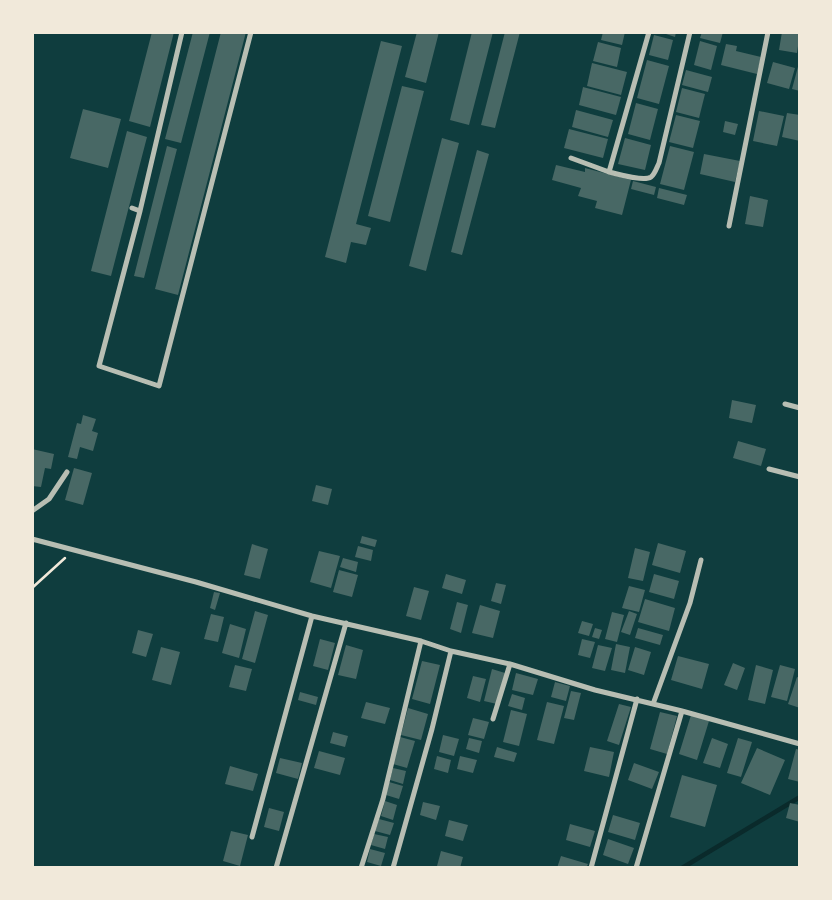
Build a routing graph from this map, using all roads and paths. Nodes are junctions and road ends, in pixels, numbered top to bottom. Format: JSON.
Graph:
{"nodes":[{"id":1,"x":182,"y":32,"type":"edge"},
{"id":2,"x":251,"y":32,"type":"edge"},
{"id":3,"x":649,"y":32,"type":"edge"},
{"id":4,"x":690,"y":32,"type":"edge"},
{"id":5,"x":768,"y":32,"type":"edge"},
{"id":6,"x":571,"y":158,"type":"dead end"},
{"id":7,"x":609,"y":172,"type":"junction"},
{"id":8,"x":132,"y":208,"type":"dead end"},
{"id":9,"x":140,"y":211,"type":"junction"},
{"id":10,"x":729,"y":226,"type":"dead end"},
{"id":11,"x":785,"y":404,"type":"dead end"},
{"id":12,"x":800,"y":408,"type":"edge"},
{"id":13,"x":770,"y":469,"type":"dead end"},
{"id":14,"x":67,"y":472,"type":"dead end"},
{"id":15,"x":800,"y":477,"type":"edge"},
{"id":16,"x":32,"y":511,"type":"edge"},
{"id":17,"x":32,"y":539,"type":"edge"},
{"id":18,"x":73,"y":550,"type":"junction"},
{"id":19,"x":701,"y":560,"type":"dead end"},
{"id":20,"x":32,"y":588,"type":"edge"},
{"id":21,"x":312,"y":616,"type":"junction"},
{"id":22,"x":346,"y":623,"type":"junction"},
{"id":23,"x":421,"y":641,"type":"junction"},
{"id":24,"x":452,"y":651,"type":"junction"},
{"id":25,"x":510,"y":664,"type":"junction"},
{"id":26,"x":637,"y":699,"type":"junction"},
{"id":27,"x":653,"y":704,"type":"junction"},
{"id":28,"x":682,"y":711,"type":"junction"},
{"id":29,"x":494,"y":720,"type":"dead end"},
{"id":30,"x":800,"y":744,"type":"edge"},
{"id":31,"x":252,"y":837,"type":"dead end"},
{"id":32,"x":276,"y":868,"type":"edge"},
{"id":33,"x":361,"y":868,"type":"edge"},
{"id":34,"x":393,"y":868,"type":"edge"},
{"id":35,"x":591,"y":868,"type":"edge"},
{"id":36,"x":636,"y":868,"type":"edge"}],
"edges":[{"from":1,"to":9,"type":"street"},
{"from":2,"to":9,"type":"street"},
{"from":3,"to":7,"type":"street"},
{"from":4,"to":7,"type":"street"},
{"from":5,"to":10,"type":"street"},
{"from":6,"to":7,"type":"street"},
{"from":8,"to":9,"type":"street"},
{"from":11,"to":12,"type":"street"},
{"from":13,"to":15,"type":"street"},
{"from":14,"to":16,"type":"street"},
{"from":17,"to":18,"type":"street"},
{"from":18,"to":20,"type":"path"},
{"from":18,"to":21,"type":"street"},
{"from":19,"to":27,"type":"street"},
{"from":21,"to":22,"type":"street"},
{"from":21,"to":31,"type":"street"},
{"from":22,"to":23,"type":"street"},
{"from":22,"to":32,"type":"street"},
{"from":23,"to":24,"type":"street"},
{"from":23,"to":33,"type":"street"},
{"from":24,"to":25,"type":"street"},
{"from":24,"to":34,"type":"street"},
{"from":25,"to":26,"type":"street"},
{"from":25,"to":29,"type":"street"},
{"from":26,"to":27,"type":"street"},
{"from":26,"to":35,"type":"street"},
{"from":27,"to":28,"type":"street"},
{"from":28,"to":30,"type":"street"},
{"from":28,"to":36,"type":"street"}]}
